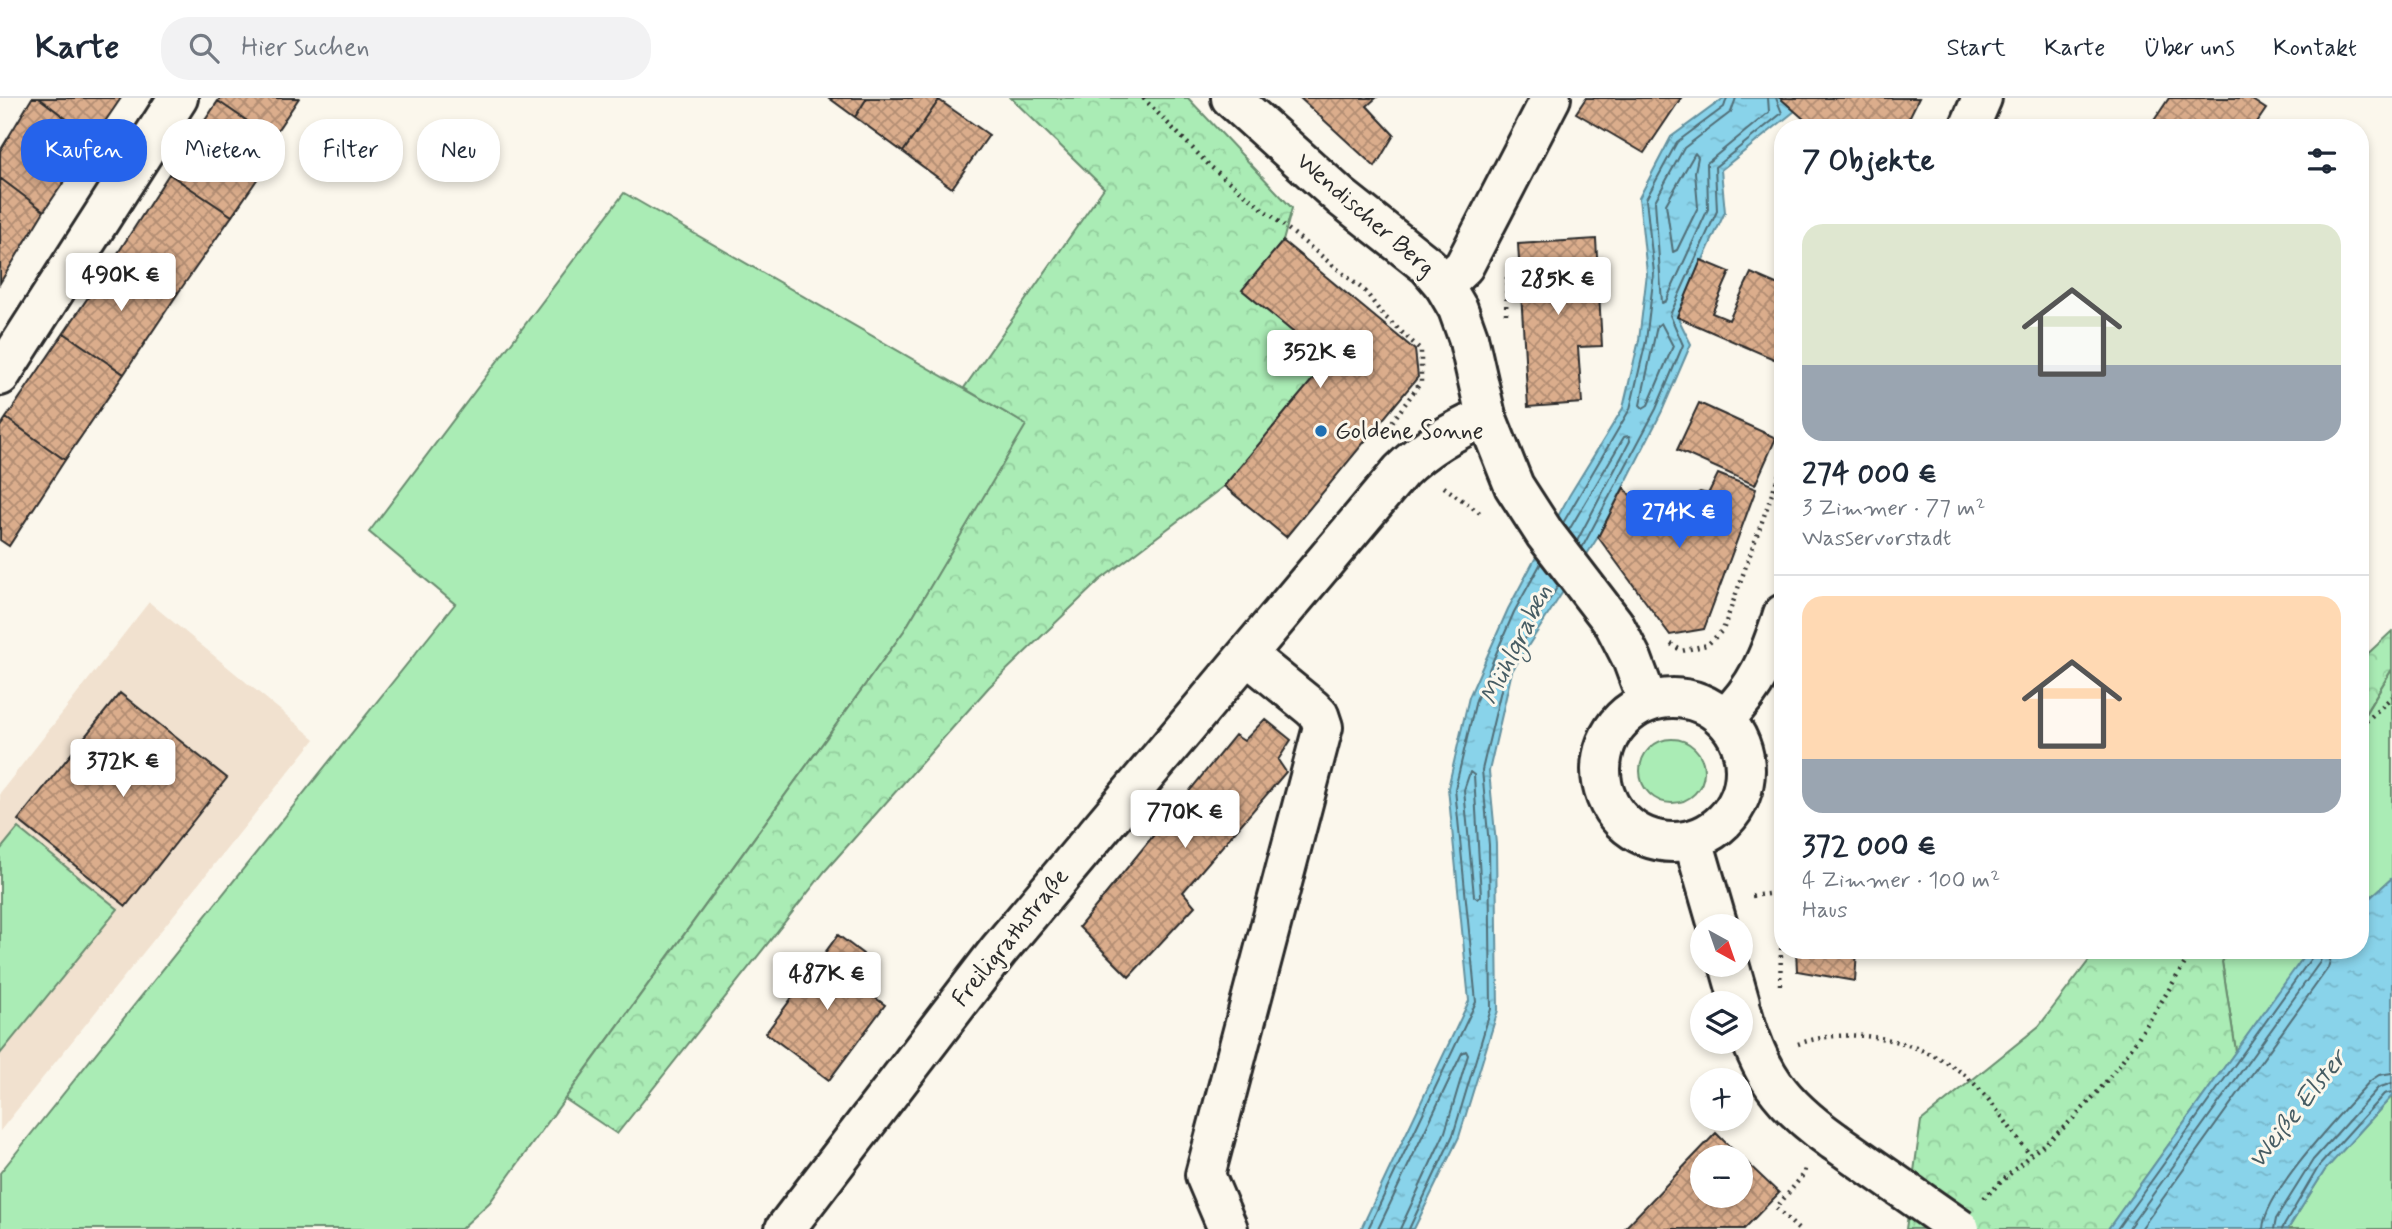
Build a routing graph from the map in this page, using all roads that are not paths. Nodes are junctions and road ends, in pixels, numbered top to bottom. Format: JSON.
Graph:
{"nodes":[{"id":1,"x":178,"y":98,"type":"edge"},
{"id":2,"x":1231,"y":98,"type":"edge"},
{"id":3,"x":1550,"y":98,"type":"edge"},
{"id":4,"x":1982,"y":98,"type":"edge"},
{"id":5,"x":1973,"y":119,"type":"edge"},
{"id":6,"x":1444,"y":285,"type":"junction"},
{"id":7,"x":0,"y":376,"type":"edge"},
{"id":8,"x":1486,"y":416,"type":"junction"},
{"id":9,"x":1774,"y":639,"type":"edge"},
{"id":10,"x":1248,"y":656,"type":"junction"},
{"id":11,"x":1648,"y":702,"type":"junction"},
{"id":12,"x":1725,"y":718,"type":"junction"},
{"id":13,"x":1693,"y":840,"type":"junction"},
{"id":14,"x":1715,"y":914,"type":"edge"},
{"id":15,"x":1753,"y":1043,"type":"edge"},
{"id":16,"x":1969,"y":1217,"type":"edge"},
{"id":17,"x":785,"y":1229,"type":"edge"},
{"id":18,"x":1228,"y":1229,"type":"edge"}],
"edges":[{"from":1,"to":7,"type":"street"},
{"from":2,"to":6,"type":"street","name":"Wendischer Berg"},
{"from":3,"to":6,"type":"street"},
{"from":4,"to":5,"type":"street"},
{"from":6,"to":8,"type":"street","name":"Wendischer Berg"},
{"from":8,"to":10,"type":"street","name":"Freiligrathstraße"},
{"from":8,"to":11,"type":"street","name":"Wendischer Berg"},
{"from":9,"to":12,"type":"street"},
{"from":10,"to":17,"type":"street","name":"Freiligrathstraße"},
{"from":10,"to":18,"type":"street"},
{"from":11,"to":12,"type":"street"},
{"from":11,"to":13,"type":"street"},
{"from":12,"to":13,"type":"street"},
{"from":13,"to":14,"type":"street"},
{"from":15,"to":16,"type":"street","bridge":true}]}
